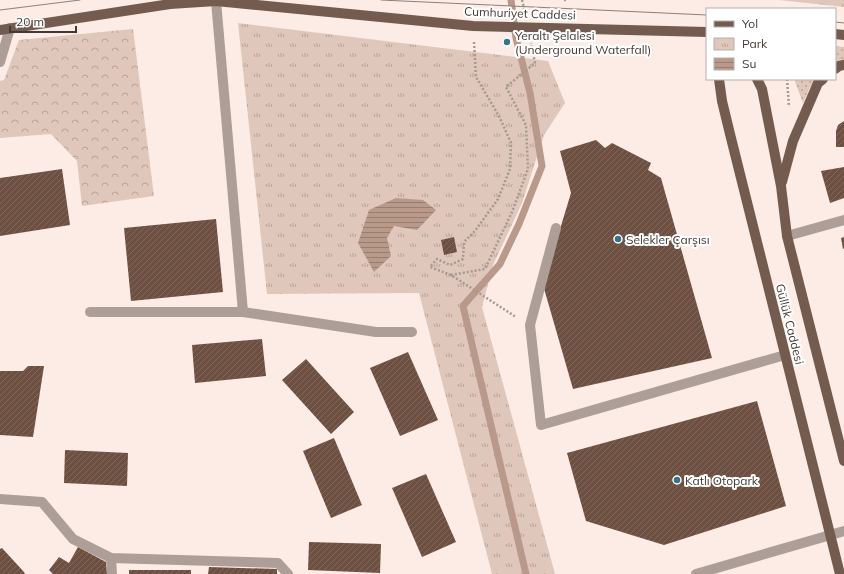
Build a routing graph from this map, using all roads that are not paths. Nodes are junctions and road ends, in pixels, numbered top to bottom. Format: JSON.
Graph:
{"nodes":[{"id":1,"x":216,"y":1,"type":"junction"},
{"id":2,"x":5,"y":29,"type":"edge"},
{"id":3,"x":706,"y":32,"type":"edge"},
{"id":4,"x":0,"y":62,"type":"edge"},
{"id":5,"x":718,"y":80,"type":"edge"},
{"id":6,"x":758,"y":80,"type":"edge"},
{"id":7,"x":822,"y":80,"type":"edge"},
{"id":8,"x":781,"y":186,"type":"junction"},
{"id":9,"x":844,"y":220,"type":"edge"},
{"id":10,"x":556,"y":228,"type":"dead end"},
{"id":11,"x":787,"y":236,"type":"junction"},
{"id":12,"x":90,"y":312,"type":"dead end"},
{"id":13,"x":243,"y":312,"type":"junction"},
{"id":14,"x":412,"y":332,"type":"dead end"},
{"id":15,"x":785,"y":355,"type":"junction"},
{"id":16,"x":844,"y":462,"type":"edge"},
{"id":17,"x":0,"y":499,"type":"edge"},
{"id":18,"x":844,"y":531,"type":"edge"},
{"id":19,"x":830,"y":535,"type":"junction"},
{"id":20,"x":111,"y":558,"type":"junction"},
{"id":21,"x":112,"y":574,"type":"edge"},
{"id":22,"x":288,"y":574,"type":"edge"},
{"id":23,"x":696,"y":574,"type":"edge"},
{"id":24,"x":840,"y":574,"type":"edge"}],
"edges":[{"from":1,"to":2,"type":"main road","name":"Cumhuriyet Caddesi"},
{"from":1,"to":3,"type":"main road","name":"Cumhuriyet Caddesi"},
{"from":1,"to":13,"type":"street"},
{"from":2,"to":4,"type":"street"},
{"from":5,"to":15,"type":"main road","name":"Güllük Caddesi"},
{"from":6,"to":8,"type":"main road","name":"Güllük Caddesi"},
{"from":7,"to":8,"type":"main road"},
{"from":8,"to":11,"type":"main road","name":"Güllük Caddesi"},
{"from":9,"to":11,"type":"street"},
{"from":10,"to":15,"type":"street"},
{"from":11,"to":16,"type":"main road","name":"Güllük Caddesi"},
{"from":12,"to":13,"type":"street"},
{"from":13,"to":14,"type":"street"},
{"from":15,"to":19,"type":"main road","name":"Güllük Caddesi"},
{"from":17,"to":20,"type":"street"},
{"from":18,"to":19,"type":"street"},
{"from":19,"to":23,"type":"street"},
{"from":19,"to":24,"type":"main road","name":"Güllük Caddesi"},
{"from":20,"to":21,"type":"street"},
{"from":20,"to":22,"type":"street"}]}
